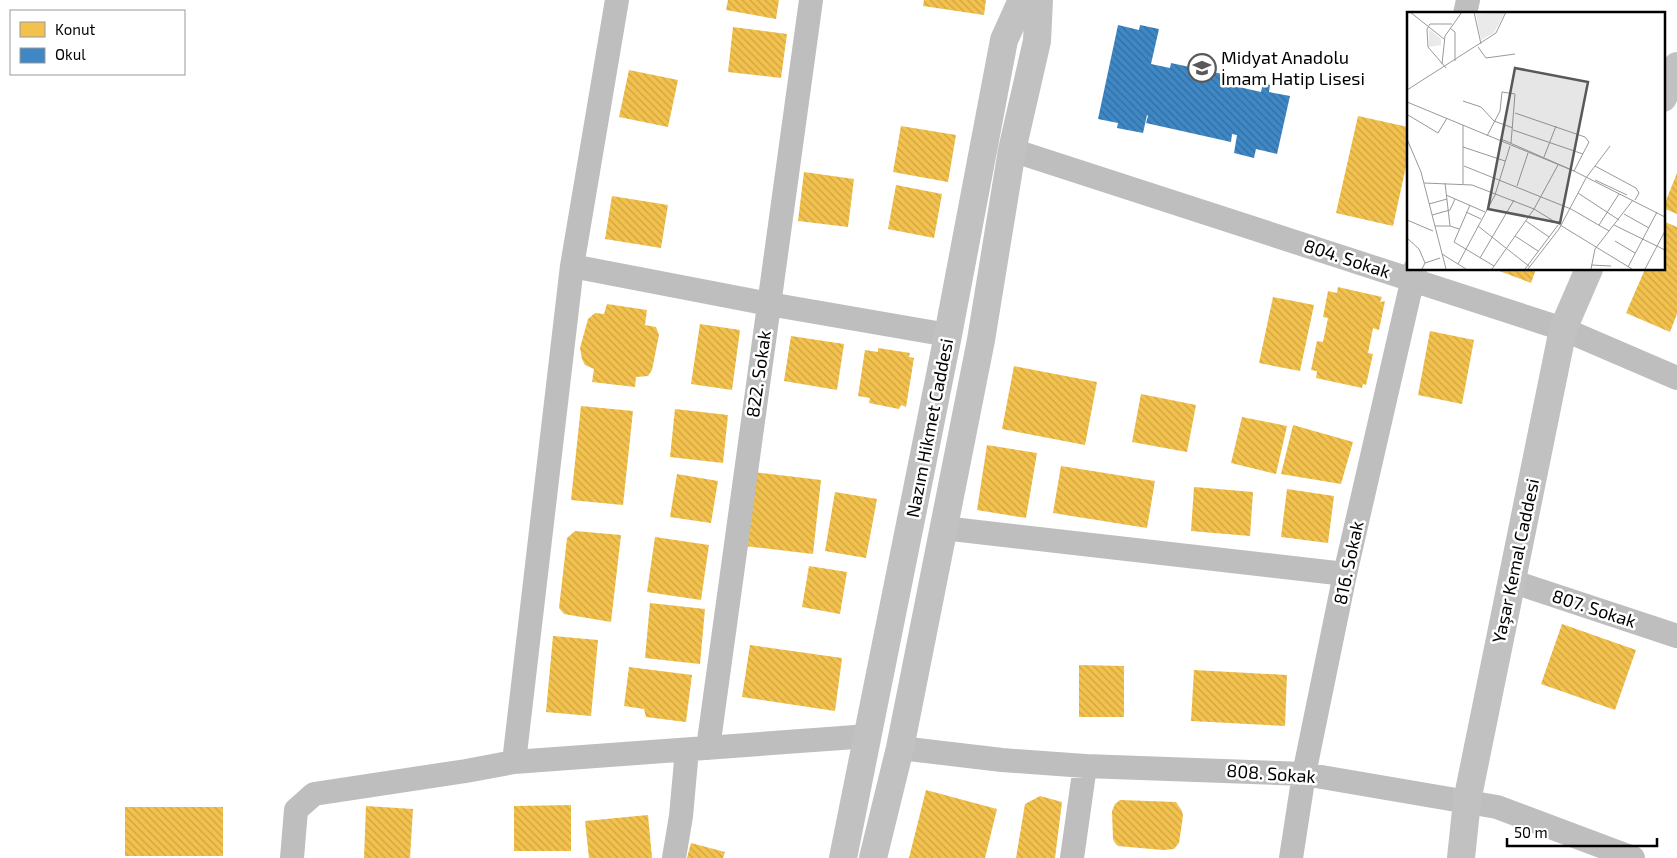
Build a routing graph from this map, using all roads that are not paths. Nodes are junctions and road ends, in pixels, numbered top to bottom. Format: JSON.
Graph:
{"nodes":[{"id":1,"x":616,"y":0,"type":"edge"},
{"id":2,"x":811,"y":0,"type":"edge"},
{"id":3,"x":1022,"y":0,"type":"edge"},
{"id":4,"x":1039,"y":0,"type":"edge"},
{"id":5,"x":1677,"y":66,"type":"edge"},
{"id":6,"x":1664,"y":96,"type":"edge"},
{"id":7,"x":1012,"y":150,"type":"junction"},
{"id":8,"x":572,"y":266,"type":"junction"},
{"id":9,"x":1589,"y":270,"type":"edge"},
{"id":10,"x":1414,"y":275,"type":"edge"},
{"id":11,"x":769,"y":304,"type":"junction"},
{"id":12,"x":1563,"y":329,"type":"junction"},
{"id":13,"x":948,"y":335,"type":"junction"},
{"id":14,"x":1677,"y":378,"type":"edge"},
{"id":15,"x":944,"y":528,"type":"junction"},
{"id":16,"x":1346,"y":574,"type":"junction"},
{"id":17,"x":1512,"y":581,"type":"junction"},
{"id":18,"x":1677,"y":636,"type":"edge"},
{"id":19,"x":869,"y":736,"type":"junction"},
{"id":20,"x":900,"y":748,"type":"junction"},
{"id":21,"x":697,"y":749,"type":"junction"},
{"id":22,"x":514,"y":762,"type":"junction"},
{"id":23,"x":1085,"y":766,"type":"junction"},
{"id":24,"x":1304,"y":774,"type":"junction"},
{"id":25,"x":1467,"y":802,"type":"junction"},
{"id":26,"x":292,"y":858,"type":"edge"},
{"id":27,"x":674,"y":858,"type":"edge"},
{"id":28,"x":843,"y":858,"type":"edge"},
{"id":29,"x":873,"y":858,"type":"edge"},
{"id":30,"x":1072,"y":858,"type":"edge"},
{"id":31,"x":1291,"y":858,"type":"edge"},
{"id":32,"x":1461,"y":858,"type":"edge"},
{"id":33,"x":1632,"y":858,"type":"edge"}],
"edges":[{"from":1,"to":8,"type":"street"},
{"from":2,"to":11,"type":"street","name":"822. Sokak"},
{"from":3,"to":13,"type":"street","name":"Nazım Hikmet Caddesi"},
{"from":4,"to":7,"type":"street","name":"Nazım Hikmet Caddesi"},
{"from":5,"to":6,"type":"street"},
{"from":7,"to":10,"type":"street","name":"804. Sokak"},
{"from":7,"to":15,"type":"street","name":"Nazım Hikmet Caddesi"},
{"from":8,"to":11,"type":"street"},
{"from":8,"to":22,"type":"street"},
{"from":9,"to":12,"type":"street","name":"Yaşar Kemal Caddesi"},
{"from":10,"to":12,"type":"street","name":"804. Sokak"},
{"from":10,"to":16,"type":"street","name":"816. Sokak"},
{"from":11,"to":13,"type":"street"},
{"from":11,"to":21,"type":"street","name":"822. Sokak"},
{"from":12,"to":14,"type":"street","name":"804. Sokak"},
{"from":12,"to":17,"type":"street","name":"Yaşar Kemal Caddesi"},
{"from":13,"to":19,"type":"street","name":"Nazım Hikmet Caddesi"},
{"from":15,"to":16,"type":"street"},
{"from":15,"to":20,"type":"street","name":"Nazım Hikmet Caddesi"},
{"from":16,"to":24,"type":"street","name":"816. Sokak"},
{"from":17,"to":18,"type":"street","name":"807. Sokak"},
{"from":17,"to":25,"type":"street","name":"Yaşar Kemal Caddesi"},
{"from":19,"to":21,"type":"street"},
{"from":19,"to":28,"type":"street","name":"Nazım Hikmet Caddesi"},
{"from":20,"to":23,"type":"street","name":"808. Sokak"},
{"from":20,"to":29,"type":"street","name":"Nazım Hikmet Caddesi"},
{"from":21,"to":22,"type":"street"},
{"from":21,"to":27,"type":"street","name":"822. Sokak"},
{"from":22,"to":26,"type":"street"},
{"from":23,"to":24,"type":"street","name":"808. Sokak"},
{"from":23,"to":30,"type":"street"},
{"from":24,"to":25,"type":"street","name":"808. Sokak"},
{"from":24,"to":31,"type":"street","name":"816. Sokak"},
{"from":25,"to":32,"type":"street","name":"Yaşar Kemal Caddesi"},
{"from":25,"to":33,"type":"street","name":"808. Sokak"}]}
